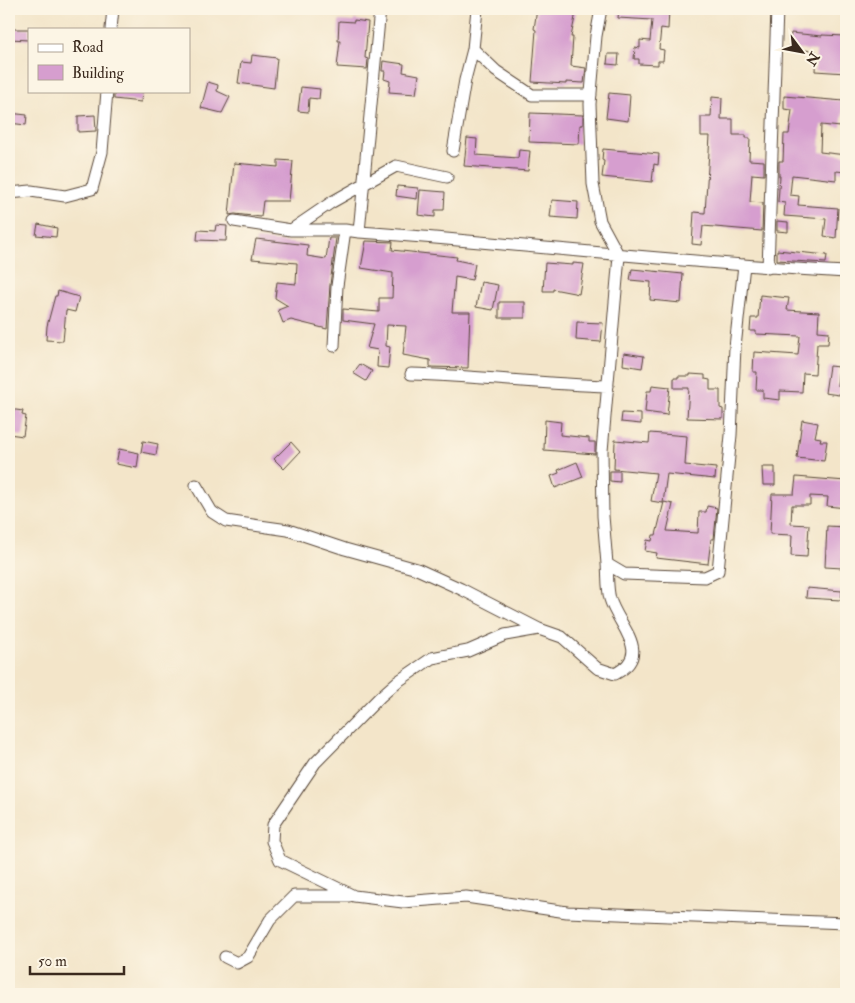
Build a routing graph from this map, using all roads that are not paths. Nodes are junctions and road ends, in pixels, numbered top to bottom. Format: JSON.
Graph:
{"nodes":[{"id":1,"x":113,"y":9,"type":"edge"},
{"id":2,"x":380,"y":9,"type":"edge"},
{"id":3,"x":477,"y":9,"type":"edge"},
{"id":4,"x":601,"y":9,"type":"edge"},
{"id":5,"x":777,"y":9,"type":"edge"},
{"id":6,"x":111,"y":28,"type":"edge"},
{"id":7,"x":473,"y":49,"type":"junction"},
{"id":8,"x":107,"y":92,"type":"edge"},
{"id":9,"x":591,"y":95,"type":"junction"},
{"id":10,"x":453,"y":151,"type":"dead end"},
{"id":11,"x":448,"y":177,"type":"dead end"},
{"id":12,"x":365,"y":183,"type":"junction"},
{"id":13,"x":9,"y":193,"type":"edge"},
{"id":14,"x":234,"y":221,"type":"dead end"},
{"id":15,"x":291,"y":230,"type":"junction"},
{"id":16,"x":345,"y":230,"type":"junction"},
{"id":17,"x":359,"y":232,"type":"junction"},
{"id":18,"x":619,"y":256,"type":"junction"},
{"id":19,"x":744,"y":265,"type":"junction"},
{"id":20,"x":768,"y":268,"type":"junction"},
{"id":21,"x":846,"y":272,"type":"edge"},
{"id":22,"x":334,"y":346,"type":"dead end"},
{"id":23,"x":411,"y":374,"type":"dead end"},
{"id":24,"x":608,"y":386,"type":"junction"},
{"id":25,"x":196,"y":485,"type":"dead end"},
{"id":26,"x":607,"y":564,"type":"junction"},
{"id":27,"x":540,"y":628,"type":"junction"},
{"id":28,"x":354,"y":896,"type":"junction"},
{"id":29,"x":846,"y":923,"type":"edge"},
{"id":30,"x":225,"y":957,"type":"dead end"}],
"edges":[{"from":1,"to":6,"type":"street"},
{"from":2,"to":12,"type":"street"},
{"from":3,"to":7,"type":"street"},
{"from":4,"to":9,"type":"street"},
{"from":5,"to":20,"type":"street"},
{"from":7,"to":9,"type":"street"},
{"from":7,"to":10,"type":"street"},
{"from":8,"to":13,"type":"street"},
{"from":9,"to":18,"type":"street"},
{"from":11,"to":12,"type":"street"},
{"from":12,"to":15,"type":"street"},
{"from":12,"to":17,"type":"street"},
{"from":14,"to":15,"type":"street"},
{"from":15,"to":16,"type":"street"},
{"from":16,"to":17,"type":"street"},
{"from":16,"to":22,"type":"street"},
{"from":17,"to":18,"type":"street"},
{"from":18,"to":19,"type":"street"},
{"from":18,"to":24,"type":"street"},
{"from":19,"to":20,"type":"street"},
{"from":19,"to":26,"type":"street"},
{"from":20,"to":21,"type":"street"},
{"from":23,"to":24,"type":"street"},
{"from":24,"to":26,"type":"street"},
{"from":25,"to":27,"type":"street"},
{"from":26,"to":27,"type":"street"},
{"from":27,"to":28,"type":"street"},
{"from":28,"to":29,"type":"street"},
{"from":28,"to":30,"type":"street"}]}
